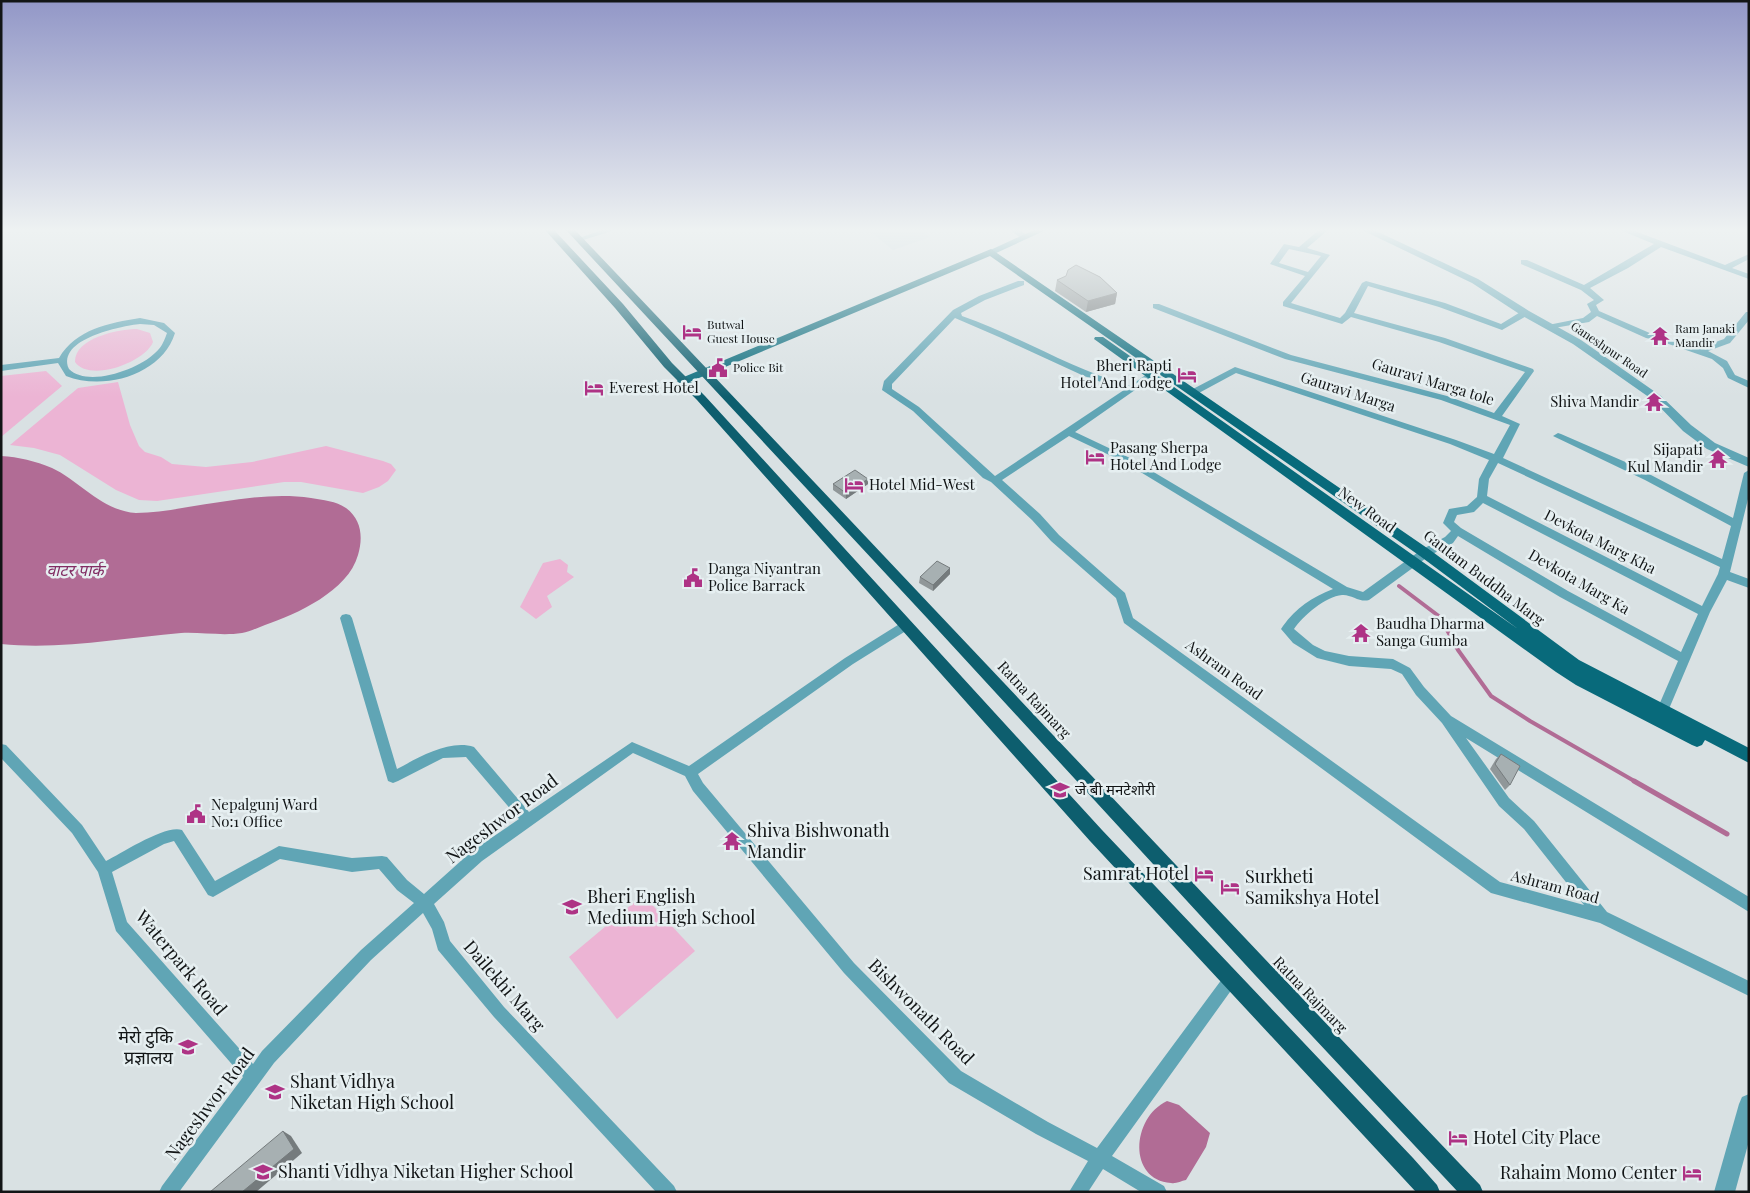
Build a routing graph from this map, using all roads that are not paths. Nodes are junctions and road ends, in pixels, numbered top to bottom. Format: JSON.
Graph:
{"nodes":[{"id":1,"x":600,"y":286,"type":"edge"},
{"id":2,"x":622,"y":286,"type":"edge"},
{"id":3,"x":911,"y":286,"type":"edge"},
{"id":4,"x":1014,"y":286,"type":"edge"},
{"id":5,"x":1025,"y":286,"type":"edge"},
{"id":6,"x":1037,"y":286,"type":"edge"},
{"id":7,"x":1301,"y":286,"type":"edge"},
{"id":8,"x":1365,"y":286,"type":"edge"},
{"id":9,"x":1376,"y":286,"type":"edge"},
{"id":10,"x":1481,"y":286,"type":"edge"},
{"id":11,"x":1579,"y":286,"type":"edge"},
{"id":12,"x":1588,"y":286,"type":"edge"},
{"id":13,"x":1584,"y":288,"type":"junction"},
{"id":14,"x":1156,"y":306,"type":"dead end"},
{"id":15,"x":956,"y":312,"type":"junction"},
{"id":16,"x":1525,"y":313,"type":"junction"},
{"id":17,"x":1596,"y":313,"type":"junction"},
{"id":18,"x":1349,"y":314,"type":"junction"},
{"id":19,"x":1749,"y":314,"type":"edge"},
{"id":20,"x":1551,"y":327,"type":"junction"},
{"id":21,"x":1700,"y":351,"type":"junction"},
{"id":22,"x":63,"y":360,"type":"junction"},
{"id":23,"x":1,"y":368,"type":"edge"},
{"id":24,"x":703,"y":372,"type":"junction"},
{"id":25,"x":1150,"y":376,"type":"junction"},
{"id":26,"x":683,"y":381,"type":"junction"},
{"id":27,"x":1749,"y":385,"type":"edge"},
{"id":28,"x":1132,"y":389,"type":"junction"},
{"id":29,"x":1194,"y":392,"type":"junction"},
{"id":30,"x":1496,"y":417,"type":"junction"},
{"id":31,"x":1068,"y":432,"type":"junction"},
{"id":32,"x":1558,"y":436,"type":"dead end"},
{"id":33,"x":1497,"y":459,"type":"junction"},
{"id":34,"x":1749,"y":463,"type":"edge"},
{"id":35,"x":1749,"y":473,"type":"edge"},
{"id":36,"x":996,"y":480,"type":"junction"},
{"id":37,"x":1482,"y":498,"type":"junction"},
{"id":38,"x":1737,"y":525,"type":"junction"},
{"id":39,"x":1458,"y":531,"type":"junction"},
{"id":40,"x":1425,"y":553,"type":"junction"},
{"id":41,"x":1414,"y":564,"type":"junction"},
{"id":42,"x":1725,"y":569,"type":"junction"},
{"id":43,"x":1749,"y":584,"type":"edge"},
{"id":44,"x":1343,"y":590,"type":"junction"},
{"id":45,"x":1704,"y":612,"type":"junction"},
{"id":46,"x":346,"y":618,"type":"dead end"},
{"id":47,"x":906,"y":626,"type":"junction"},
{"id":48,"x":1685,"y":659,"type":"junction"},
{"id":49,"x":1660,"y":716,"type":"junction"},
{"id":50,"x":1446,"y":719,"type":"junction"},
{"id":51,"x":1,"y":749,"type":"edge"},
{"id":52,"x":1749,"y":756,"type":"edge"},
{"id":53,"x":1749,"y":765,"type":"edge"},
{"id":54,"x":690,"y":772,"type":"junction"},
{"id":55,"x":529,"y":821,"type":"junction"},
{"id":56,"x":104,"y":869,"type":"junction"},
{"id":57,"x":425,"y":903,"type":"junction"},
{"id":58,"x":1749,"y":905,"type":"edge"},
{"id":59,"x":1602,"y":917,"type":"junction"},
{"id":60,"x":1230,"y":980,"type":"junction"},
{"id":61,"x":1749,"y":990,"type":"edge"},
{"id":62,"x":254,"y":1076,"type":"junction"},
{"id":63,"x":1749,"y":1104,"type":"edge"},
{"id":64,"x":1744,"y":1142,"type":"edge"},
{"id":65,"x":1100,"y":1158,"type":"junction"},
{"id":66,"x":168,"y":1192,"type":"edge"},
{"id":67,"x":668,"y":1192,"type":"edge"},
{"id":68,"x":1078,"y":1192,"type":"edge"},
{"id":69,"x":1158,"y":1192,"type":"edge"},
{"id":70,"x":1430,"y":1192,"type":"edge"},
{"id":71,"x":1473,"y":1192,"type":"edge"},
{"id":72,"x":1724,"y":1192,"type":"edge"}],
"edges":[{"from":1,"to":26,"type":"highway"},
{"from":2,"to":24,"type":"highway","name":"Ratna Rajmarg"},
{"from":3,"to":24,"type":"main road"},
{"from":4,"to":15,"type":"street","name":"Ashram Road"},
{"from":5,"to":25,"type":"main road","name":"New Road"},
{"from":6,"to":29,"type":"main road","name":"Gautam Buddha Marg"},
{"from":7,"to":18,"type":"street"},
{"from":8,"to":18,"type":"street"},
{"from":9,"to":16,"type":"street"},
{"from":10,"to":16,"type":"street","name":"Ganeshpur Road"},
{"from":11,"to":13,"type":"street"},
{"from":12,"to":13,"type":"street"},
{"from":13,"to":17,"type":"street"},
{"from":14,"to":30,"type":"street","name":"Gauravi Marga tole"},
{"from":15,"to":28,"type":"street"},
{"from":15,"to":36,"type":"street","name":"Ashram Road"},
{"from":16,"to":20,"type":"street","name":"Ganeshpur Road"},
{"from":17,"to":20,"type":"street"},
{"from":17,"to":21,"type":"street"},
{"from":18,"to":30,"type":"street"},
{"from":19,"to":21,"type":"street"},
{"from":20,"to":34,"type":"street","name":"Ganeshpur Road"},
{"from":21,"to":27,"type":"street"},
{"from":22,"to":22,"type":"street"},
{"from":22,"to":23,"type":"street"},
{"from":24,"to":26,"type":"main road"},
{"from":24,"to":71,"type":"highway","name":"Ratna Rajmarg"},
{"from":25,"to":28,"type":"street"},
{"from":25,"to":41,"type":"main road","name":"New Road"},
{"from":26,"to":47,"type":"highway"},
{"from":28,"to":31,"type":"street"},
{"from":29,"to":33,"type":"street","name":"Gauravi Marga"},
{"from":29,"to":40,"type":"main road","name":"Gautam Buddha Marg"},
{"from":30,"to":33,"type":"street","name":"Gauravi Marga tole"},
{"from":31,"to":36,"type":"street"},
{"from":31,"to":44,"type":"street"},
{"from":32,"to":38,"type":"street"},
{"from":33,"to":37,"type":"street","name":"Gauravi Marga tole"},
{"from":33,"to":42,"type":"street","name":"Gauravi Marga"},
{"from":35,"to":38,"type":"street"},
{"from":36,"to":59,"type":"street","name":"Ashram Road"},
{"from":37,"to":39,"type":"street"},
{"from":37,"to":45,"type":"street","name":"Devkota Marg Kha"},
{"from":38,"to":42,"type":"street"},
{"from":39,"to":40,"type":"street"},
{"from":39,"to":48,"type":"street","name":"Devkota Marg Ka"},
{"from":40,"to":41,"type":"street"},
{"from":40,"to":49,"type":"main road","name":"Gautam Buddha Marg"},
{"from":41,"to":44,"type":"street"},
{"from":41,"to":49,"type":"main road","name":"New Road"},
{"from":42,"to":43,"type":"street","name":"Gauravi Marga"},
{"from":42,"to":45,"type":"street"},
{"from":44,"to":50,"type":"street"},
{"from":45,"to":48,"type":"street"},
{"from":46,"to":55,"type":"street"},
{"from":47,"to":54,"type":"street"},
{"from":47,"to":60,"type":"highway"},
{"from":48,"to":49,"type":"street"},
{"from":49,"to":52,"type":"main road","name":"Gautam Buddha Marg"},
{"from":49,"to":53,"type":"main road","name":"New Road"},
{"from":50,"to":58,"type":"street"},
{"from":50,"to":59,"type":"street"},
{"from":51,"to":56,"type":"street","name":"Waterpark Road"},
{"from":54,"to":55,"type":"street","name":"Nageshwor Road"},
{"from":54,"to":65,"type":"street","name":"Bishwonath Road"},
{"from":55,"to":57,"type":"street","name":"Nageshwor Road"},
{"from":56,"to":57,"type":"street","name":"Dailekhi Marg"},
{"from":56,"to":62,"type":"street","name":"Waterpark Road"},
{"from":57,"to":62,"type":"street","name":"Nageshwor Road"},
{"from":57,"to":67,"type":"street","name":"Dailekhi Marg"},
{"from":59,"to":61,"type":"street","name":"Ashram Road"},
{"from":60,"to":65,"type":"street"},
{"from":60,"to":70,"type":"highway"},
{"from":62,"to":66,"type":"street","name":"Nageshwor Road"},
{"from":63,"to":64,"type":"street"},
{"from":64,"to":72,"type":"street"},
{"from":65,"to":68,"type":"street"},
{"from":65,"to":69,"type":"street","name":"Bishwonath Road"}]}
